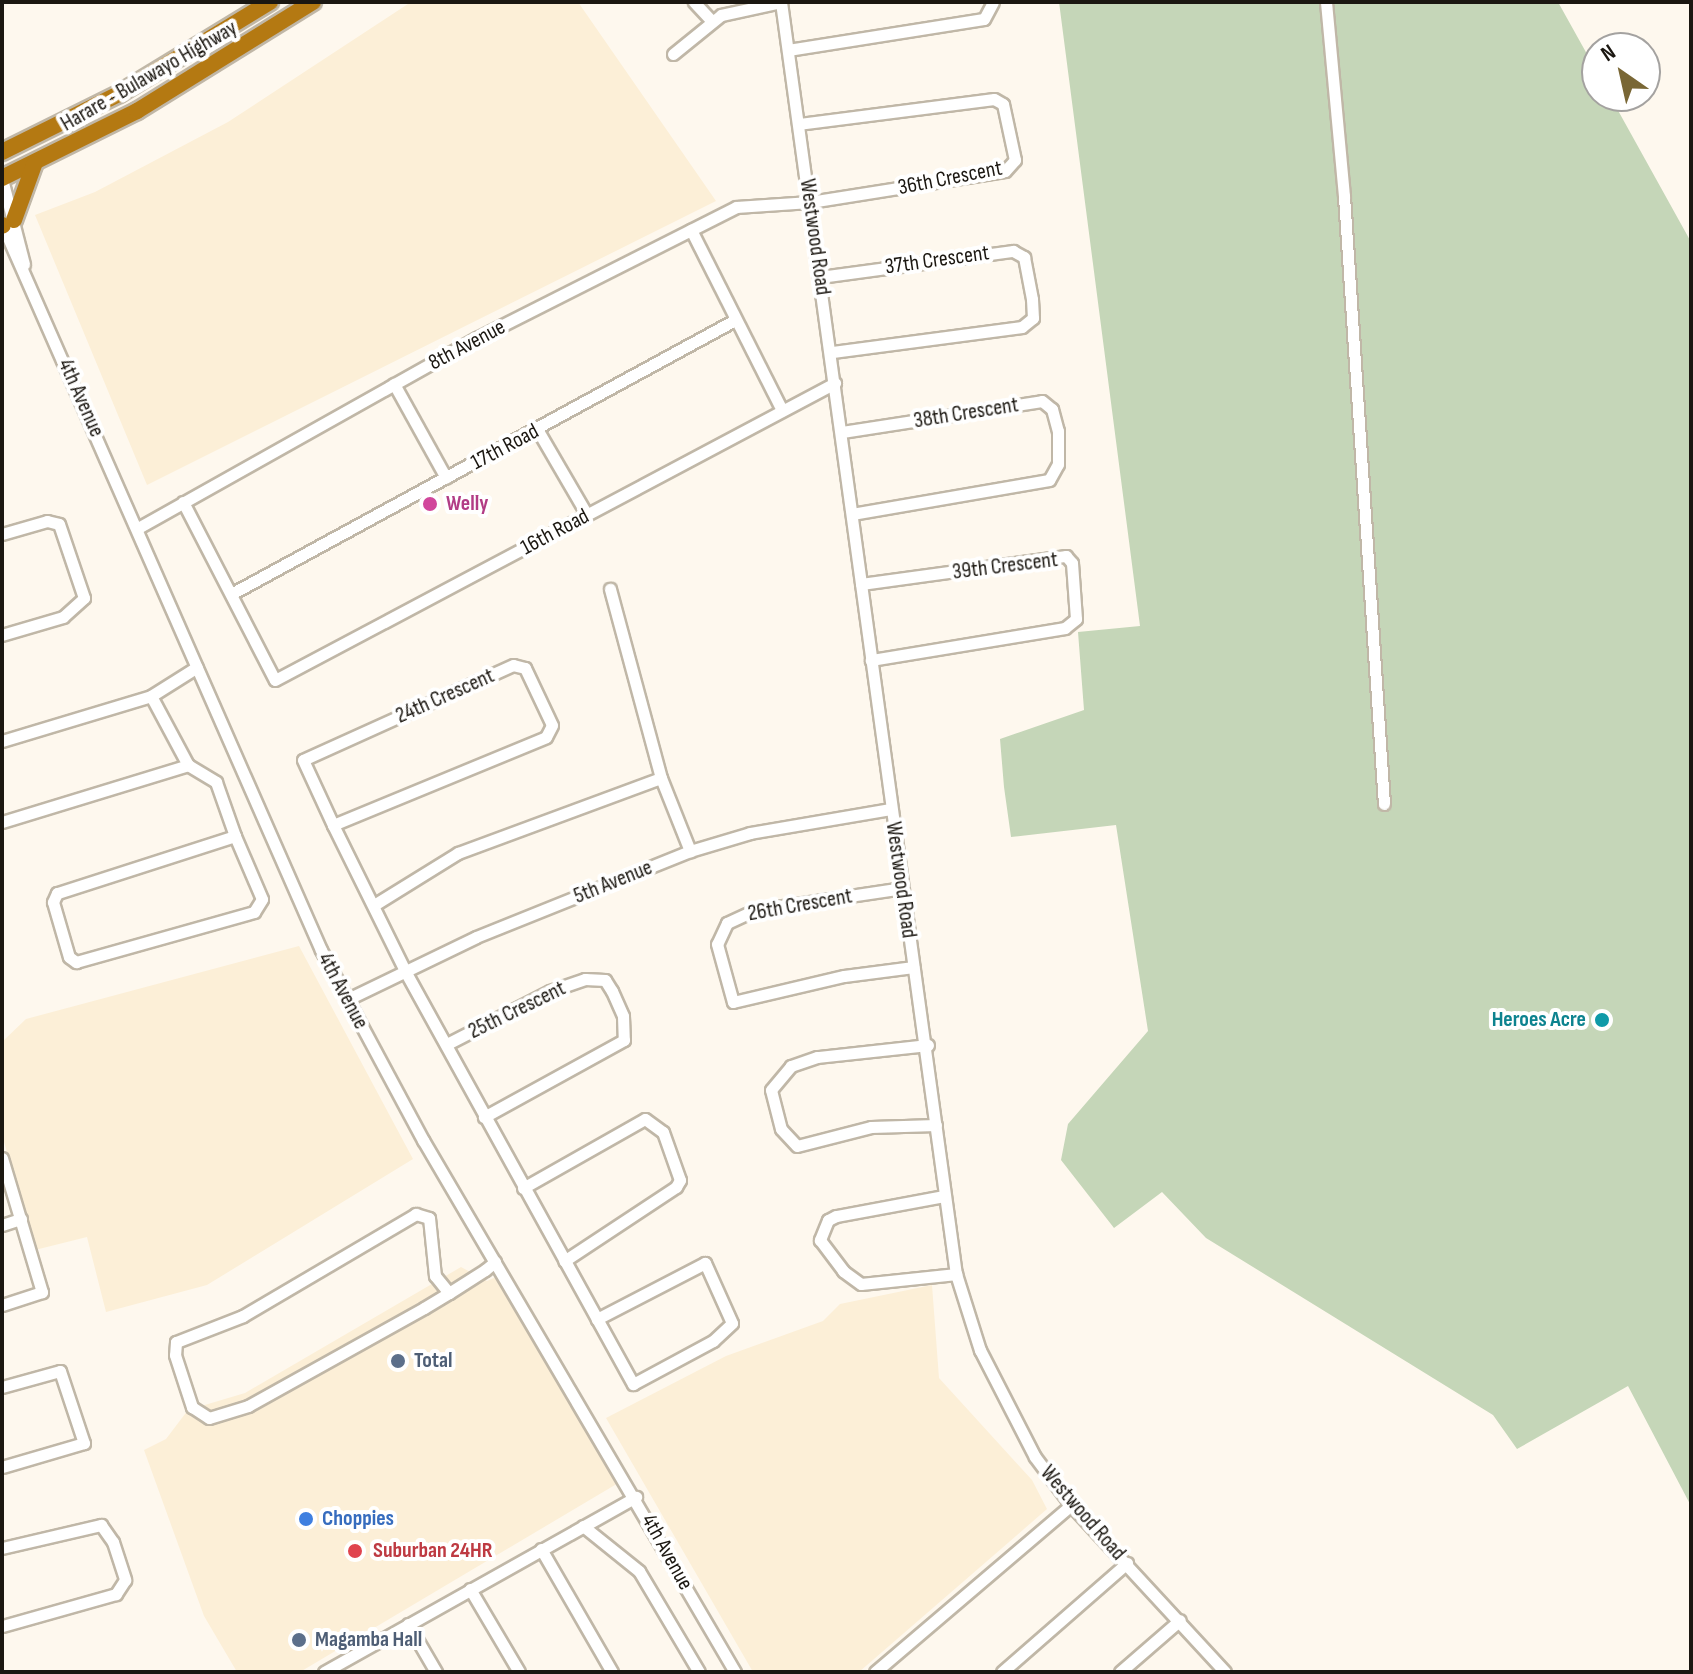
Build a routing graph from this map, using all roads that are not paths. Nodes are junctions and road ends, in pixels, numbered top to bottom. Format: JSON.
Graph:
{"nodes":[{"id":1,"x":270,"y":2,"type":"edge"},
{"id":2,"x":313,"y":2,"type":"edge"},
{"id":3,"x":694,"y":2,"type":"edge"},
{"id":4,"x":781,"y":2,"type":"edge"},
{"id":5,"x":993,"y":2,"type":"edge"},
{"id":6,"x":1326,"y":2,"type":"edge"},
{"id":7,"x":712,"y":21,"type":"junction"},
{"id":8,"x":788,"y":50,"type":"junction"},
{"id":9,"x":673,"y":54,"type":"dead end"},
{"id":10,"x":800,"y":124,"type":"junction"},
{"id":11,"x":2,"y":152,"type":"edge"},
{"id":12,"x":34,"y":165,"type":"junction"},
{"id":13,"x":2,"y":179,"type":"edge"},
{"id":14,"x":810,"y":202,"type":"junction"},
{"id":15,"x":5,"y":224,"type":"edge"},
{"id":16,"x":691,"y":230,"type":"junction"},
{"id":17,"x":820,"y":277,"type":"junction"},
{"id":18,"x":735,"y":320,"type":"junction"},
{"id":19,"x":831,"y":352,"type":"junction"},
{"id":20,"x":835,"y":383,"type":"junction"},
{"id":21,"x":394,"y":384,"type":"junction"},
{"id":22,"x":782,"y":410,"type":"junction"},
{"id":23,"x":537,"y":429,"type":"junction"},
{"id":24,"x":842,"y":432,"type":"junction"},
{"id":25,"x":446,"y":478,"type":"junction"},
{"id":26,"x":183,"y":502,"type":"junction"},
{"id":27,"x":852,"y":514,"type":"junction"},
{"id":28,"x":587,"y":515,"type":"junction"},
{"id":29,"x":138,"y":528,"type":"junction"},
{"id":30,"x":2,"y":534,"type":"edge"},
{"id":31,"x":861,"y":584,"type":"junction"},
{"id":32,"x":610,"y":589,"type":"dead end"},
{"id":33,"x":231,"y":594,"type":"junction"},
{"id":34,"x":2,"y":635,"type":"edge"},
{"id":35,"x":871,"y":660,"type":"junction"},
{"id":36,"x":197,"y":667,"type":"junction"},
{"id":37,"x":151,"y":696,"type":"junction"},
{"id":38,"x":2,"y":741,"type":"edge"},
{"id":39,"x":188,"y":765,"type":"junction"},
{"id":40,"x":661,"y":778,"type":"junction"},
{"id":41,"x":1384,"y":804,"type":"dead end"},
{"id":42,"x":891,"y":809,"type":"junction"},
{"id":43,"x":2,"y":822,"type":"edge"},
{"id":44,"x":333,"y":825,"type":"junction"},
{"id":45,"x":235,"y":836,"type":"junction"},
{"id":46,"x":690,"y":851,"type":"junction"},
{"id":47,"x":903,"y":888,"type":"junction"},
{"id":48,"x":374,"y":905,"type":"junction"},
{"id":49,"x":913,"y":967,"type":"junction"},
{"id":50,"x":405,"y":971,"type":"junction"},
{"id":51,"x":348,"y":999,"type":"junction"},
{"id":52,"x":447,"y":1044,"type":"junction"},
{"id":53,"x":928,"y":1045,"type":"junction"},
{"id":54,"x":484,"y":1117,"type":"junction"},
{"id":55,"x":936,"y":1125,"type":"junction"},
{"id":56,"x":2,"y":1158,"type":"edge"},
{"id":57,"x":523,"y":1188,"type":"junction"},
{"id":58,"x":944,"y":1196,"type":"junction"},
{"id":59,"x":21,"y":1219,"type":"junction"},
{"id":60,"x":2,"y":1225,"type":"edge"},
{"id":61,"x":564,"y":1261,"type":"junction"},
{"id":62,"x":495,"y":1262,"type":"junction"},
{"id":63,"x":956,"y":1274,"type":"junction"},
{"id":64,"x":449,"y":1293,"type":"junction"},
{"id":65,"x":2,"y":1305,"type":"edge"},
{"id":66,"x":597,"y":1319,"type":"junction"},
{"id":67,"x":2,"y":1387,"type":"edge"},
{"id":68,"x":2,"y":1467,"type":"edge"},
{"id":69,"x":636,"y":1497,"type":"junction"},
{"id":70,"x":1071,"y":1505,"type":"junction"},
{"id":71,"x":583,"y":1526,"type":"junction"},
{"id":72,"x":2,"y":1548,"type":"edge"},
{"id":73,"x":541,"y":1549,"type":"junction"},
{"id":74,"x":1127,"y":1563,"type":"junction"},
{"id":75,"x":470,"y":1589,"type":"junction"},
{"id":76,"x":1180,"y":1620,"type":"junction"},
{"id":77,"x":408,"y":1624,"type":"junction"},
{"id":78,"x":2,"y":1626,"type":"edge"},
{"id":79,"x":340,"y":1668,"type":"edge"},
{"id":80,"x":324,"y":1672,"type":"edge"},
{"id":81,"x":436,"y":1672,"type":"edge"},
{"id":82,"x":519,"y":1672,"type":"edge"},
{"id":83,"x":612,"y":1672,"type":"edge"},
{"id":84,"x":699,"y":1672,"type":"edge"},
{"id":85,"x":735,"y":1672,"type":"edge"},
{"id":86,"x":875,"y":1672,"type":"edge"},
{"id":87,"x":1002,"y":1672,"type":"edge"},
{"id":88,"x":1120,"y":1672,"type":"edge"},
{"id":89,"x":1225,"y":1672,"type":"edge"}],
"edges":[{"from":1,"to":11,"type":"highway","name":"Harare - Bulawayo Highway"},
{"from":2,"to":12,"type":"highway","name":"Harare - Bulawayo Highway"},
{"from":3,"to":7,"type":"street"},
{"from":4,"to":7,"type":"street"},
{"from":4,"to":8,"type":"street","name":"Westwood Road"},
{"from":5,"to":8,"type":"street"},
{"from":6,"to":41,"type":"street"},
{"from":7,"to":9,"type":"street"},
{"from":8,"to":10,"type":"street","name":"Westwood Road"},
{"from":10,"to":14,"type":"street","name":"Westwood Road"},
{"from":10,"to":14,"type":"street","name":"36th Crescent"},
{"from":12,"to":13,"type":"highway","name":"Harare - Bulawayo Highway"},
{"from":12,"to":15,"type":"highway"},
{"from":13,"to":15,"type":"street","name":"4th Avenue"},
{"from":14,"to":16,"type":"street","name":"8th Avenue"},
{"from":14,"to":17,"type":"street","name":"Westwood Road"},
{"from":15,"to":29,"type":"street","name":"4th Avenue"},
{"from":16,"to":18,"type":"street"},
{"from":16,"to":21,"type":"street","name":"8th Avenue"},
{"from":17,"to":19,"type":"street","name":"Westwood Road"},
{"from":17,"to":19,"type":"street","name":"37th Crescent"},
{"from":18,"to":22,"type":"street"},
{"from":18,"to":23,"type":"street","name":"17th Road"},
{"from":19,"to":20,"type":"street","name":"Westwood Road"},
{"from":20,"to":22,"type":"street","name":"16th Road"},
{"from":20,"to":24,"type":"street","name":"Westwood Road"},
{"from":21,"to":25,"type":"street"},
{"from":21,"to":26,"type":"street","name":"8th Avenue"},
{"from":22,"to":28,"type":"street","name":"16th Road"},
{"from":23,"to":25,"type":"street","name":"17th Road"},
{"from":23,"to":28,"type":"street"},
{"from":24,"to":27,"type":"street","name":"Westwood Road"},
{"from":24,"to":27,"type":"street","name":"38th Crescent"},
{"from":25,"to":33,"type":"street","name":"17th Road"},
{"from":26,"to":29,"type":"street","name":"8th Avenue"},
{"from":26,"to":33,"type":"street"},
{"from":27,"to":31,"type":"street","name":"Westwood Road"},
{"from":28,"to":33,"type":"street","name":"16th Road"},
{"from":29,"to":36,"type":"street","name":"4th Avenue"},
{"from":30,"to":34,"type":"street"},
{"from":31,"to":35,"type":"street","name":"Westwood Road"},
{"from":31,"to":35,"type":"street","name":"39th Crescent"},
{"from":32,"to":40,"type":"street"},
{"from":35,"to":42,"type":"street","name":"Westwood Road"},
{"from":36,"to":37,"type":"street"},
{"from":36,"to":51,"type":"street","name":"4th Avenue"},
{"from":37,"to":38,"type":"street"},
{"from":37,"to":39,"type":"street"},
{"from":39,"to":43,"type":"street"},
{"from":39,"to":45,"type":"street"},
{"from":40,"to":46,"type":"street"},
{"from":40,"to":48,"type":"street"},
{"from":42,"to":46,"type":"street","name":"5th Avenue"},
{"from":42,"to":47,"type":"street","name":"Westwood Road"},
{"from":44,"to":44,"type":"street","name":"24th Crescent"},
{"from":44,"to":48,"type":"street"},
{"from":45,"to":45,"type":"street"},
{"from":46,"to":50,"type":"street","name":"5th Avenue"},
{"from":47,"to":49,"type":"street","name":"Westwood Road"},
{"from":47,"to":49,"type":"street","name":"26th Crescent"},
{"from":48,"to":50,"type":"street"},
{"from":49,"to":53,"type":"street","name":"Westwood Road"},
{"from":50,"to":51,"type":"street","name":"5th Avenue"},
{"from":50,"to":52,"type":"street"},
{"from":51,"to":62,"type":"street","name":"4th Avenue"},
{"from":52,"to":54,"type":"street"},
{"from":52,"to":54,"type":"street","name":"25th Crescent"},
{"from":53,"to":55,"type":"street","name":"Westwood Road"},
{"from":53,"to":55,"type":"street"},
{"from":54,"to":57,"type":"street"},
{"from":55,"to":58,"type":"street","name":"Westwood Road"},
{"from":56,"to":59,"type":"street"},
{"from":57,"to":61,"type":"street"},
{"from":57,"to":61,"type":"street"},
{"from":58,"to":63,"type":"street","name":"Westwood Road"},
{"from":58,"to":63,"type":"street"},
{"from":59,"to":60,"type":"street"},
{"from":59,"to":65,"type":"street"},
{"from":61,"to":66,"type":"street"},
{"from":62,"to":64,"type":"street"},
{"from":62,"to":69,"type":"street","name":"4th Avenue"},
{"from":63,"to":70,"type":"street","name":"Westwood Road"},
{"from":64,"to":64,"type":"street"},
{"from":66,"to":66,"type":"street"},
{"from":67,"to":68,"type":"street"},
{"from":69,"to":71,"type":"street"},
{"from":69,"to":85,"type":"street","name":"4th Avenue"},
{"from":70,"to":74,"type":"street","name":"Westwood Road"},
{"from":70,"to":86,"type":"street"},
{"from":71,"to":73,"type":"street"},
{"from":71,"to":84,"type":"street"},
{"from":72,"to":78,"type":"street"},
{"from":73,"to":75,"type":"street"},
{"from":73,"to":83,"type":"street"},
{"from":74,"to":76,"type":"street","name":"Westwood Road"},
{"from":74,"to":87,"type":"street"},
{"from":75,"to":77,"type":"street"},
{"from":75,"to":82,"type":"street"},
{"from":76,"to":88,"type":"street"},
{"from":76,"to":89,"type":"street","name":"Westwood Road"},
{"from":77,"to":79,"type":"street"},
{"from":77,"to":81,"type":"street"},
{"from":79,"to":80,"type":"street"}]}
